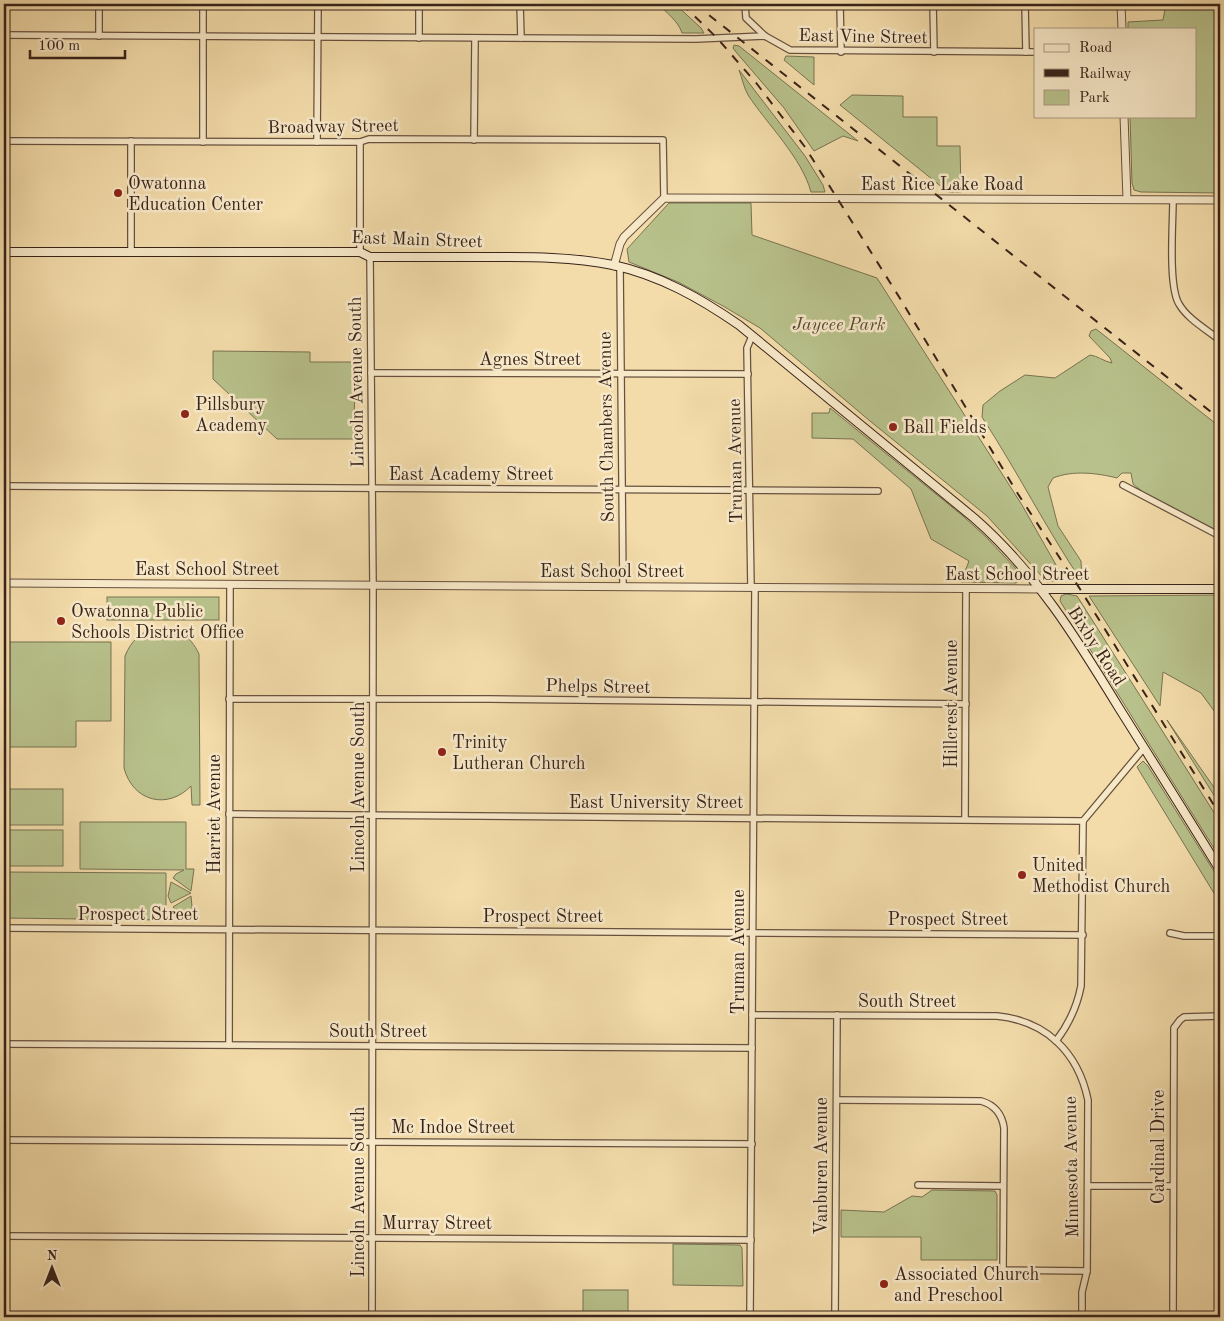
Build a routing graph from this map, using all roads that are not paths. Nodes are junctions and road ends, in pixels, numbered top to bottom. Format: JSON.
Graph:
{"nodes":[{"id":1,"x":99,"y":4,"type":"edge"},
{"id":2,"x":204,"y":4,"type":"edge"},
{"id":3,"x":318,"y":4,"type":"edge"},
{"id":4,"x":419,"y":4,"type":"edge"},
{"id":5,"x":520,"y":4,"type":"edge"},
{"id":6,"x":731,"y":4,"type":"edge"},
{"id":7,"x":840,"y":4,"type":"edge"},
{"id":8,"x":933,"y":4,"type":"edge"},
{"id":9,"x":1025,"y":4,"type":"edge"},
{"id":10,"x":1121,"y":4,"type":"edge"},
{"id":11,"x":746,"y":5,"type":"edge"},
{"id":12,"x":1122,"y":28,"type":"edge"},
{"id":13,"x":4,"y":35,"type":"edge"},
{"id":14,"x":99,"y":36,"type":"junction"},
{"id":15,"x":203,"y":36,"type":"junction"},
{"id":16,"x":765,"y":36,"type":"junction"},
{"id":17,"x":318,"y":37,"type":"junction"},
{"id":18,"x":419,"y":38,"type":"junction"},
{"id":19,"x":475,"y":38,"type":"junction"},
{"id":20,"x":521,"y":38,"type":"junction"},
{"id":21,"x":841,"y":52,"type":"junction"},
{"id":22,"x":934,"y":52,"type":"junction"},
{"id":23,"x":1026,"y":52,"type":"junction"},
{"id":24,"x":1034,"y":52,"type":"edge"},
{"id":25,"x":1124,"y":118,"type":"edge"},
{"id":26,"x":474,"y":140,"type":"junction"},
{"id":27,"x":4,"y":141,"type":"edge"},
{"id":28,"x":131,"y":141,"type":"junction"},
{"id":29,"x":203,"y":142,"type":"junction"},
{"id":30,"x":317,"y":142,"type":"junction"},
{"id":31,"x":360,"y":142,"type":"junction"},
{"id":32,"x":664,"y":198,"type":"junction"},
{"id":33,"x":1127,"y":199,"type":"junction"},
{"id":34,"x":1173,"y":200,"type":"junction"},
{"id":35,"x":1220,"y":200,"type":"edge"},
{"id":36,"x":4,"y":252,"type":"edge"},
{"id":37,"x":131,"y":252,"type":"junction"},
{"id":38,"x":360,"y":252,"type":"junction"},
{"id":39,"x":370,"y":257,"type":"junction"},
{"id":40,"x":617,"y":267,"type":"junction"},
{"id":41,"x":752,"y":336,"type":"junction"},
{"id":42,"x":1219,"y":337,"type":"edge"},
{"id":43,"x":371,"y":373,"type":"junction"},
{"id":44,"x":621,"y":374,"type":"junction"},
{"id":45,"x":748,"y":374,"type":"junction"},
{"id":46,"x":821,"y":392,"type":"joint"},
{"id":47,"x":1123,"y":485,"type":"dead end"},
{"id":48,"x":4,"y":486,"type":"edge"},
{"id":49,"x":372,"y":488,"type":"junction"},
{"id":50,"x":622,"y":490,"type":"junction"},
{"id":51,"x":750,"y":491,"type":"junction"},
{"id":52,"x":878,"y":491,"type":"dead end"},
{"id":53,"x":1220,"y":536,"type":"edge"},
{"id":54,"x":4,"y":583,"type":"edge"},
{"id":55,"x":230,"y":584,"type":"junction"},
{"id":56,"x":373,"y":585,"type":"junction"},
{"id":57,"x":623,"y":586,"type":"junction"},
{"id":58,"x":753,"y":587,"type":"junction"},
{"id":59,"x":966,"y":588,"type":"junction"},
{"id":60,"x":1040,"y":589,"type":"junction"},
{"id":61,"x":1220,"y":589,"type":"edge"},
{"id":62,"x":230,"y":699,"type":"junction"},
{"id":63,"x":373,"y":700,"type":"junction"},
{"id":64,"x":754,"y":702,"type":"junction"},
{"id":65,"x":966,"y":704,"type":"junction"},
{"id":66,"x":1144,"y":748,"type":"junction"},
{"id":67,"x":229,"y":814,"type":"junction"},
{"id":68,"x":373,"y":815,"type":"junction"},
{"id":69,"x":754,"y":818,"type":"junction"},
{"id":70,"x":965,"y":819,"type":"junction"},
{"id":71,"x":1083,"y":821,"type":"junction"},
{"id":72,"x":1220,"y":870,"type":"edge"},
{"id":73,"x":4,"y":928,"type":"edge"},
{"id":74,"x":229,"y":929,"type":"junction"},
{"id":75,"x":373,"y":930,"type":"junction"},
{"id":76,"x":753,"y":933,"type":"junction"},
{"id":77,"x":1170,"y":933,"type":"dead end"},
{"id":78,"x":1083,"y":935,"type":"junction"},
{"id":79,"x":1220,"y":936,"type":"edge"},
{"id":80,"x":752,"y":1015,"type":"junction"},
{"id":81,"x":837,"y":1015,"type":"junction"},
{"id":82,"x":1220,"y":1016,"type":"edge"},
{"id":83,"x":1056,"y":1041,"type":"junction"},
{"id":84,"x":4,"y":1044,"type":"edge"},
{"id":85,"x":229,"y":1045,"type":"junction"},
{"id":86,"x":373,"y":1046,"type":"junction"},
{"id":87,"x":752,"y":1048,"type":"junction"},
{"id":88,"x":836,"y":1100,"type":"junction"},
{"id":89,"x":4,"y":1140,"type":"edge"},
{"id":90,"x":373,"y":1142,"type":"junction"},
{"id":91,"x":752,"y":1144,"type":"junction"},
{"id":92,"x":918,"y":1185,"type":"dead end"},
{"id":93,"x":1004,"y":1186,"type":"junction"},
{"id":94,"x":1088,"y":1186,"type":"junction"},
{"id":95,"x":1173,"y":1186,"type":"junction"},
{"id":96,"x":4,"y":1236,"type":"edge"},
{"id":97,"x":372,"y":1238,"type":"junction"},
{"id":98,"x":751,"y":1240,"type":"junction"},
{"id":99,"x":1087,"y":1271,"type":"junction"},
{"id":100,"x":372,"y":1317,"type":"edge"},
{"id":101,"x":750,"y":1317,"type":"edge"},
{"id":102,"x":835,"y":1317,"type":"edge"},
{"id":103,"x":1082,"y":1317,"type":"edge"},
{"id":104,"x":1172,"y":1317,"type":"edge"}],
"edges":[{"from":1,"to":14,"type":"street"},
{"from":2,"to":15,"type":"street"},
{"from":3,"to":17,"type":"street"},
{"from":4,"to":18,"type":"street"},
{"from":5,"to":20,"type":"street"},
{"from":6,"to":11,"type":"street"},
{"from":7,"to":21,"type":"street"},
{"from":8,"to":22,"type":"street"},
{"from":9,"to":23,"type":"street"},
{"from":10,"to":12,"type":"street"},
{"from":11,"to":16,"type":"street","name":"East Vine Street"},
{"from":13,"to":14,"type":"street"},
{"from":14,"to":15,"type":"street"},
{"from":15,"to":17,"type":"street"},
{"from":15,"to":29,"type":"street"},
{"from":16,"to":20,"type":"street"},
{"from":16,"to":21,"type":"street","name":"East Vine Street"},
{"from":17,"to":18,"type":"street"},
{"from":17,"to":30,"type":"street"},
{"from":18,"to":19,"type":"street"},
{"from":19,"to":20,"type":"street"},
{"from":19,"to":26,"type":"street"},
{"from":21,"to":22,"type":"street","name":"East Vine Street"},
{"from":22,"to":23,"type":"street","name":"East Vine Street"},
{"from":23,"to":24,"type":"street","name":"East Vine Street"},
{"from":25,"to":33,"type":"street"},
{"from":26,"to":31,"type":"street","name":"Broadway Street"},
{"from":26,"to":32,"type":"street","name":"Broadway Street"},
{"from":27,"to":28,"type":"street","name":"Broadway Street"},
{"from":28,"to":29,"type":"street","name":"Broadway Street"},
{"from":28,"to":37,"type":"street"},
{"from":29,"to":30,"type":"street","name":"Broadway Street"},
{"from":30,"to":31,"type":"street","name":"Broadway Street"},
{"from":31,"to":38,"type":"street"},
{"from":32,"to":33,"type":"street","name":"East Rice Lake Road"},
{"from":32,"to":40,"type":"street","name":"South Chambers Avenue"},
{"from":33,"to":34,"type":"street","name":"East Rice Lake Road"},
{"from":34,"to":35,"type":"street","name":"East Rice Lake Road"},
{"from":34,"to":42,"type":"street"},
{"from":36,"to":37,"type":"main road","name":"East Main Street"},
{"from":37,"to":38,"type":"main road","name":"East Main Street"},
{"from":38,"to":39,"type":"main road","name":"East Main Street"},
{"from":39,"to":40,"type":"main road","name":"East Main Street"},
{"from":39,"to":43,"type":"street","name":"Lincoln Avenue South"},
{"from":40,"to":41,"type":"main road","name":"East Main Street"},
{"from":40,"to":44,"type":"street","name":"South Chambers Avenue"},
{"from":41,"to":45,"type":"street","name":"Truman Avenue"},
{"from":41,"to":46,"type":"main road","name":"East Main Street"},
{"from":43,"to":44,"type":"street","name":"Agnes Street"},
{"from":43,"to":49,"type":"street","name":"Lincoln Avenue South"},
{"from":44,"to":45,"type":"street","name":"Agnes Street"},
{"from":44,"to":50,"type":"street","name":"South Chambers Avenue"},
{"from":45,"to":51,"type":"street","name":"Truman Avenue"},
{"from":46,"to":60,"type":"main road","name":"Bixby Road"},
{"from":47,"to":53,"type":"street"},
{"from":48,"to":49,"type":"street","name":"East Academy Street"},
{"from":49,"to":50,"type":"street","name":"East Academy Street"},
{"from":49,"to":56,"type":"street","name":"Lincoln Avenue South"},
{"from":50,"to":51,"type":"street","name":"East Academy Street"},
{"from":50,"to":57,"type":"street","name":"South Chambers Avenue"},
{"from":51,"to":52,"type":"street","name":"East Academy Street"},
{"from":51,"to":58,"type":"street","name":"Truman Avenue"},
{"from":54,"to":55,"type":"street","name":"East School Street"},
{"from":55,"to":56,"type":"street","name":"East School Street"},
{"from":55,"to":62,"type":"street","name":"Harriet Avenue"},
{"from":56,"to":57,"type":"street","name":"East School Street"},
{"from":56,"to":63,"type":"street","name":"Lincoln Avenue South"},
{"from":57,"to":58,"type":"street","name":"East School Street"},
{"from":58,"to":59,"type":"street","name":"East School Street"},
{"from":58,"to":64,"type":"street","name":"Truman Avenue"},
{"from":59,"to":60,"type":"street","name":"East School Street"},
{"from":59,"to":65,"type":"street","name":"Hillcrest Avenue"},
{"from":60,"to":61,"type":"main road","name":"East School Street"},
{"from":60,"to":66,"type":"main road","name":"Bixby Road"},
{"from":62,"to":63,"type":"street","name":"Phelps Street"},
{"from":62,"to":67,"type":"street","name":"Harriet Avenue"},
{"from":63,"to":64,"type":"street","name":"Phelps Street"},
{"from":63,"to":68,"type":"street","name":"Lincoln Avenue South"},
{"from":64,"to":65,"type":"street","name":"Phelps Street"},
{"from":64,"to":69,"type":"street","name":"Truman Avenue"},
{"from":65,"to":70,"type":"street","name":"Hillcrest Avenue"},
{"from":66,"to":71,"type":"street"},
{"from":66,"to":72,"type":"main road","name":"Bixby Road"},
{"from":67,"to":68,"type":"street","name":"East University Street"},
{"from":67,"to":74,"type":"street","name":"Harriet Avenue"},
{"from":68,"to":69,"type":"street","name":"East University Street"},
{"from":68,"to":75,"type":"street","name":"Lincoln Avenue South"},
{"from":69,"to":70,"type":"street","name":"East University Street"},
{"from":69,"to":76,"type":"street","name":"Truman Avenue"},
{"from":70,"to":71,"type":"street","name":"East University Street"},
{"from":71,"to":78,"type":"street"},
{"from":73,"to":74,"type":"street","name":"Prospect Street"},
{"from":74,"to":75,"type":"street","name":"Prospect Street"},
{"from":74,"to":85,"type":"street","name":"Harriet Avenue"},
{"from":75,"to":76,"type":"street","name":"Prospect Street"},
{"from":75,"to":86,"type":"street","name":"Lincoln Avenue South"},
{"from":76,"to":78,"type":"street","name":"Prospect Street"},
{"from":76,"to":80,"type":"street","name":"Truman Avenue"},
{"from":77,"to":79,"type":"street"},
{"from":78,"to":83,"type":"street"},
{"from":80,"to":81,"type":"street","name":"South Street"},
{"from":80,"to":87,"type":"street","name":"Truman Avenue"},
{"from":81,"to":83,"type":"street","name":"South Street"},
{"from":81,"to":88,"type":"street","name":"Vanburen Avenue"},
{"from":82,"to":95,"type":"street","name":"Cardinal Drive"},
{"from":83,"to":94,"type":"street","name":"Minnesota Avenue"},
{"from":84,"to":85,"type":"street","name":"South Street"},
{"from":85,"to":86,"type":"street","name":"South Street"},
{"from":86,"to":87,"type":"street","name":"South Street"},
{"from":86,"to":90,"type":"street","name":"Lincoln Avenue South"},
{"from":87,"to":91,"type":"street","name":"Truman Avenue"},
{"from":88,"to":93,"type":"street"},
{"from":88,"to":102,"type":"street","name":"Vanburen Avenue"},
{"from":89,"to":90,"type":"street","name":"Mc Indoe Street"},
{"from":90,"to":91,"type":"street","name":"Mc Indoe Street"},
{"from":90,"to":97,"type":"street","name":"Lincoln Avenue South"},
{"from":91,"to":98,"type":"street","name":"Truman Avenue"},
{"from":92,"to":93,"type":"street"},
{"from":93,"to":99,"type":"street"},
{"from":94,"to":95,"type":"street"},
{"from":94,"to":99,"type":"street","name":"Minnesota Avenue"},
{"from":95,"to":104,"type":"street","name":"Cardinal Drive"},
{"from":96,"to":97,"type":"street","name":"Murray Street"},
{"from":97,"to":98,"type":"street","name":"Murray Street"},
{"from":97,"to":100,"type":"street","name":"Lincoln Avenue South"},
{"from":98,"to":101,"type":"street","name":"Truman Avenue"},
{"from":99,"to":103,"type":"street","name":"Minnesota Avenue"}]}
